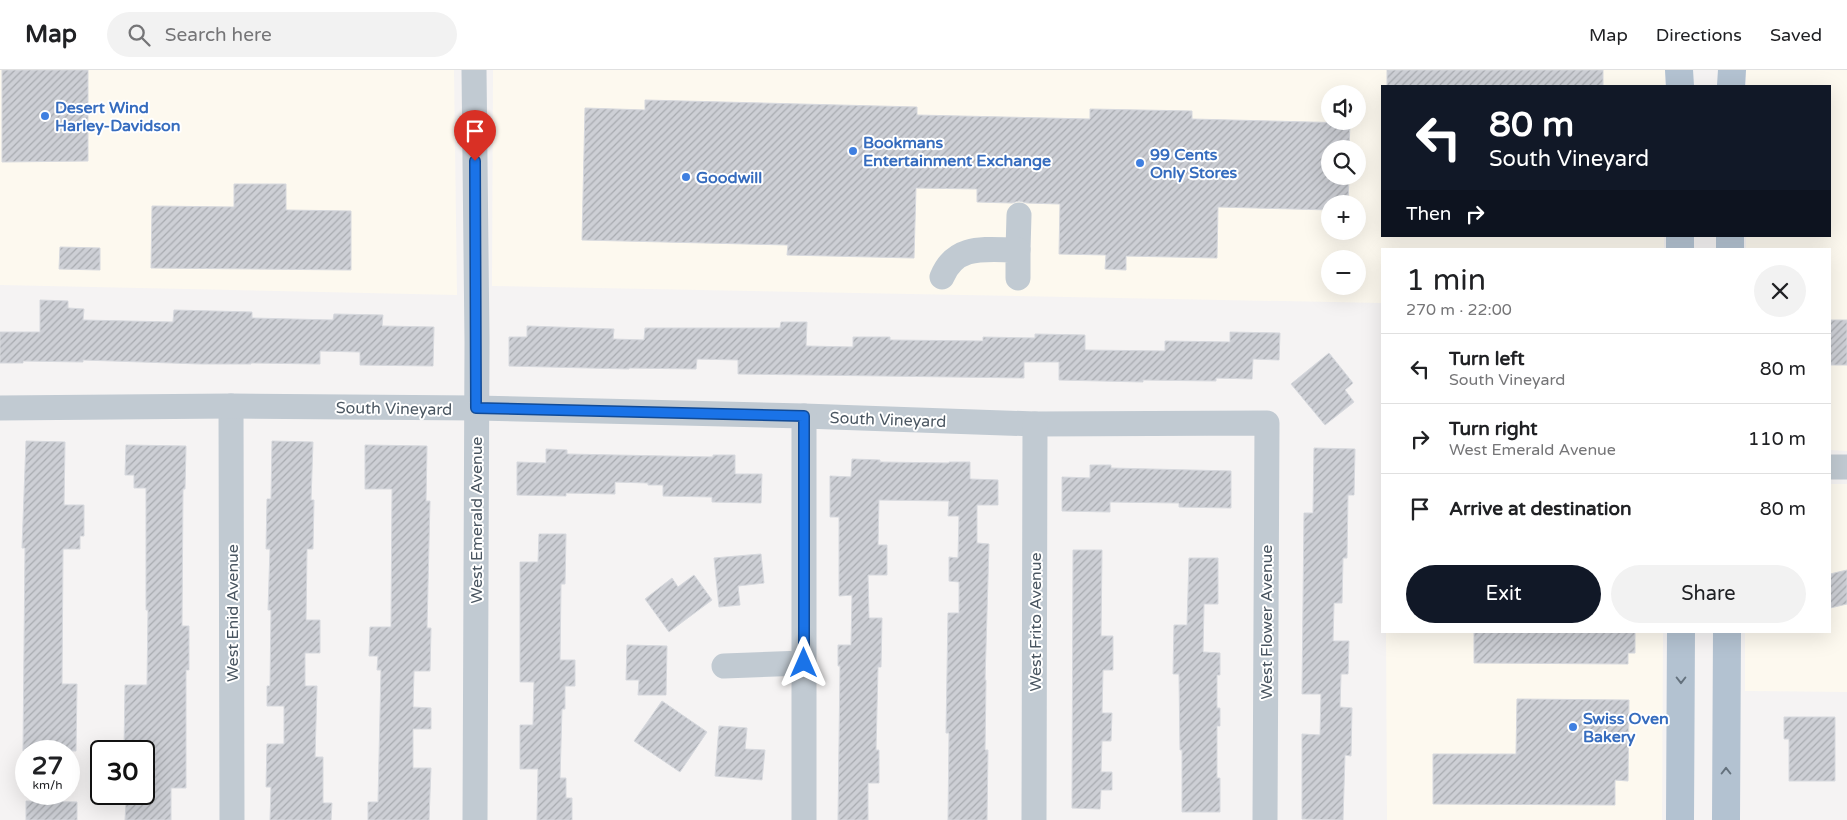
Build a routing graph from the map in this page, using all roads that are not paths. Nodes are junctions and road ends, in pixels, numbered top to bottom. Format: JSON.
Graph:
{"nodes":[{"id":1,"x":474,"y":70,"type":"edge"},
{"id":2,"x":1680,"y":70,"type":"edge"},
{"id":3,"x":1732,"y":70,"type":"edge"},
{"id":4,"x":1680,"y":85,"type":"edge"},
{"id":5,"x":1731,"y":85,"type":"edge"},
{"id":6,"x":1019,"y":215,"type":"dead end"},
{"id":7,"x":1018,"y":250,"type":"junction"},
{"id":8,"x":942,"y":277,"type":"dead end"},
{"id":9,"x":1018,"y":278,"type":"dead end"},
{"id":10,"x":231,"y":406,"type":"junction"},
{"id":11,"x":0,"y":408,"type":"edge"},
{"id":12,"x":476,"y":408,"type":"junction"},
{"id":13,"x":804,"y":416,"type":"junction"},
{"id":14,"x":1267,"y":423,"type":"joint"},
{"id":15,"x":1035,"y":424,"type":"junction"},
{"id":16,"x":1831,"y":467,"type":"edge"},
{"id":17,"x":1847,"y":467,"type":"edge"},
{"id":18,"x":1681,"y":633,"type":"edge"},
{"id":19,"x":1727,"y":633,"type":"edge"},
{"id":20,"x":804,"y":663,"type":"junction"},
{"id":21,"x":724,"y":666,"type":"dead end"},
{"id":22,"x":232,"y":820,"type":"edge"},
{"id":23,"x":475,"y":820,"type":"edge"},
{"id":24,"x":804,"y":820,"type":"edge"},
{"id":25,"x":1034,"y":820,"type":"edge"},
{"id":26,"x":1265,"y":820,"type":"edge"},
{"id":27,"x":1680,"y":820,"type":"edge"},
{"id":28,"x":1726,"y":820,"type":"edge"}],
"edges":[{"from":1,"to":12,"type":"street","name":"West Emerald Avenue"},
{"from":2,"to":4,"type":"main road"},
{"from":3,"to":5,"type":"main road"},
{"from":6,"to":7,"type":"street"},
{"from":7,"to":8,"type":"street"},
{"from":7,"to":9,"type":"street"},
{"from":10,"to":11,"type":"street","name":"South Vineyard"},
{"from":10,"to":12,"type":"street","name":"South Vineyard"},
{"from":10,"to":22,"type":"street","name":"West Enid Avenue"},
{"from":12,"to":13,"type":"street","name":"South Vineyard"},
{"from":12,"to":23,"type":"street","name":"West Emerald Avenue"},
{"from":13,"to":15,"type":"street","name":"South Vineyard"},
{"from":13,"to":20,"type":"street"},
{"from":14,"to":15,"type":"street","name":"South Vineyard"},
{"from":14,"to":26,"type":"street","name":"West Flower Avenue"},
{"from":15,"to":25,"type":"street","name":"West Frito Avenue"},
{"from":16,"to":17,"type":"street"},
{"from":18,"to":27,"type":"main road","one_way":true},
{"from":28,"to":19,"type":"main road","one_way":true},
{"from":20,"to":21,"type":"street"},
{"from":20,"to":24,"type":"street"}]}
